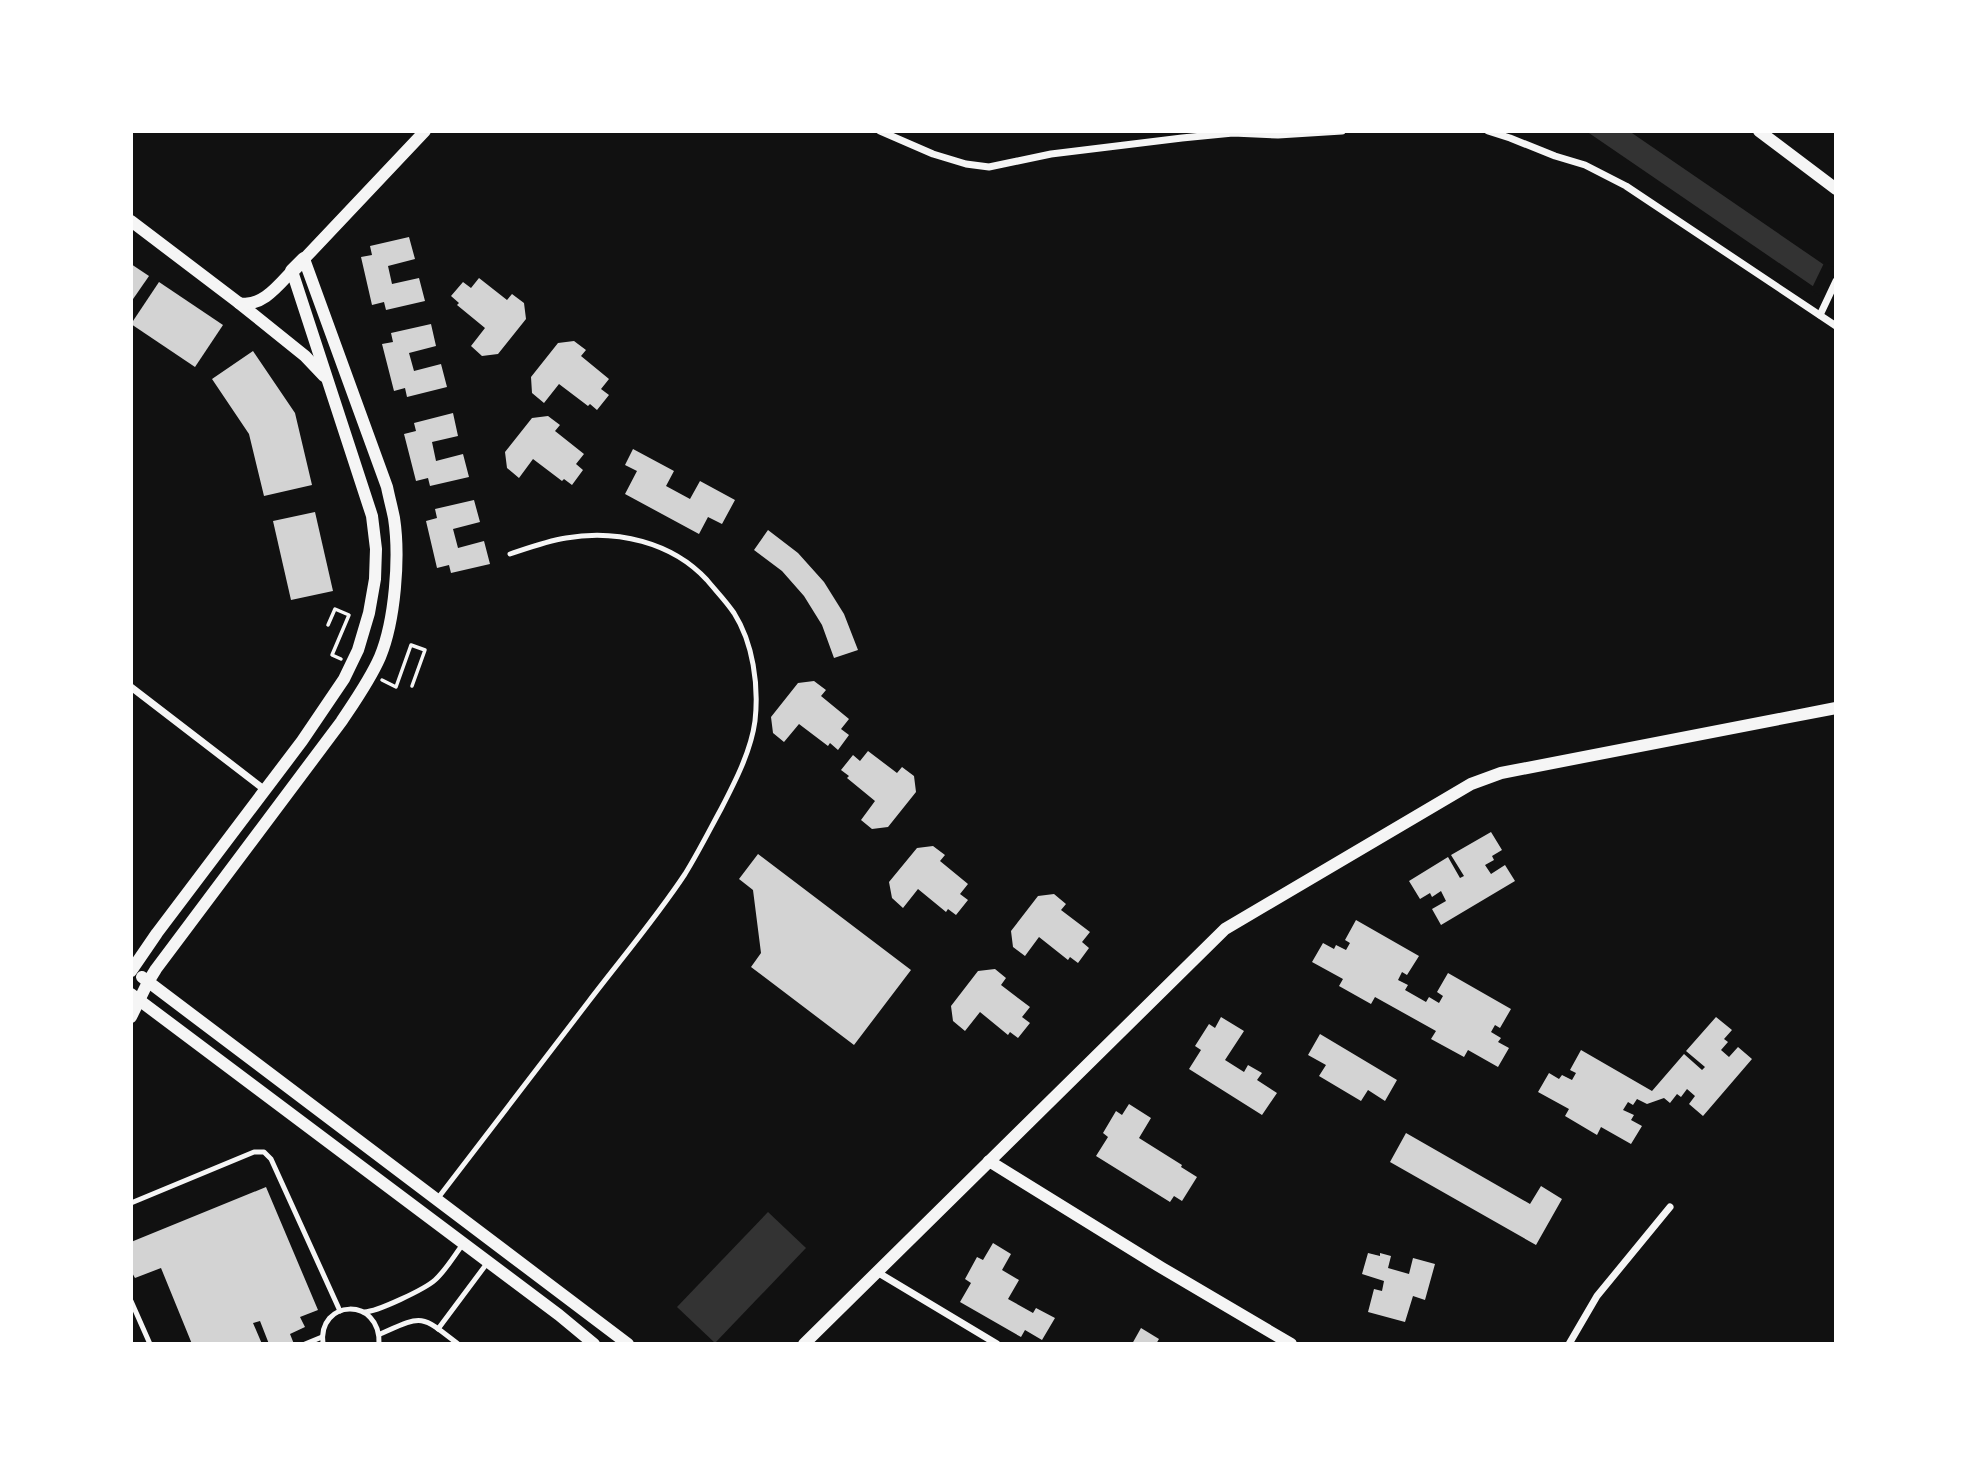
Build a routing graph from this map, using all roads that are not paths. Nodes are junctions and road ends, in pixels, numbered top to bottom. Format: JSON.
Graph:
{"nodes":[{"id":1,"x":425,"y":131,"type":"edge"},
{"id":2,"x":880,"y":131,"type":"edge"},
{"id":3,"x":1342,"y":131,"type":"edge"},
{"id":4,"x":1488,"y":131,"type":"edge"},
{"id":5,"x":1759,"y":131,"type":"edge"},
{"id":6,"x":1836,"y":189,"type":"edge"},
{"id":7,"x":131,"y":221,"type":"edge"},
{"id":8,"x":304,"y":259,"type":"junction"},
{"id":9,"x":292,"y":271,"type":"junction"},
{"id":10,"x":1836,"y":281,"type":"edge"},
{"id":11,"x":239,"y":303,"type":"junction"},
{"id":12,"x":1820,"y":315,"type":"junction"},
{"id":13,"x":1836,"y":326,"type":"edge"},
{"id":14,"x":329,"y":382,"type":"junction"},
{"id":15,"x":510,"y":554,"type":"dead end"},
{"id":16,"x":131,"y":687,"type":"edge"},
{"id":17,"x":1836,"y":708,"type":"edge"},
{"id":18,"x":265,"y":790,"type":"junction"},
{"id":19,"x":131,"y":970,"type":"edge"},
{"id":20,"x":148,"y":982,"type":"junction"},
{"id":21,"x":135,"y":997,"type":"edge"},
{"id":22,"x":131,"y":1017,"type":"edge"},
{"id":23,"x":989,"y":1161,"type":"junction"},
{"id":24,"x":437,"y":1200,"type":"junction"},
{"id":25,"x":131,"y":1203,"type":"edge"},
{"id":26,"x":1670,"y":1207,"type":"dead end"},
{"id":27,"x":463,"y":1244,"type":"junction"},
{"id":28,"x":488,"y":1262,"type":"junction"},
{"id":29,"x":876,"y":1272,"type":"junction"},
{"id":30,"x":131,"y":1301,"type":"edge"},
{"id":31,"x":340,"y":1311,"type":"junction"},
{"id":32,"x":364,"y":1312,"type":"junction"},
{"id":33,"x":438,"y":1329,"type":"junction"},
{"id":34,"x":380,"y":1334,"type":"junction"},
{"id":35,"x":322,"y":1340,"type":"edge"},
{"id":36,"x":150,"y":1344,"type":"edge"},
{"id":37,"x":305,"y":1344,"type":"edge"},
{"id":38,"x":379,"y":1344,"type":"edge"},
{"id":39,"x":458,"y":1344,"type":"edge"},
{"id":40,"x":594,"y":1344,"type":"edge"},
{"id":41,"x":628,"y":1344,"type":"edge"},
{"id":42,"x":804,"y":1344,"type":"edge"},
{"id":43,"x":997,"y":1344,"type":"edge"},
{"id":44,"x":1291,"y":1344,"type":"edge"},
{"id":45,"x":1569,"y":1344,"type":"edge"}],
"edges":[{"from":1,"to":8,"type":"street"},
{"from":2,"to":3,"type":"street"},
{"from":4,"to":12,"type":"street"},
{"from":5,"to":6,"type":"street"},
{"from":7,"to":11,"type":"street"},
{"from":8,"to":9,"type":"main road"},
{"from":8,"to":20,"type":"street"},
{"from":9,"to":11,"type":"street"},
{"from":9,"to":14,"type":"street"},
{"from":10,"to":12,"type":"street"},
{"from":11,"to":14,"type":"street"},
{"from":12,"to":13,"type":"street"},
{"from":14,"to":18,"type":"street"},
{"from":15,"to":24,"type":"lane"},
{"from":16,"to":18,"type":"street"},
{"from":17,"to":23,"type":"street"},
{"from":18,"to":19,"type":"street"},
{"from":19,"to":20,"type":"street"},
{"from":20,"to":21,"type":"street"},
{"from":20,"to":24,"type":"street"},
{"from":21,"to":22,"type":"street"},
{"from":21,"to":27,"type":"street"},
{"from":23,"to":29,"type":"street"},
{"from":23,"to":44,"type":"street"},
{"from":24,"to":41,"type":"street"},
{"from":25,"to":31,"type":"lane"},
{"from":26,"to":45,"type":"street"},
{"from":27,"to":28,"type":"street"},
{"from":27,"to":32,"type":"lane"},
{"from":28,"to":33,"type":"lane"},
{"from":28,"to":40,"type":"street"},
{"from":29,"to":42,"type":"street"},
{"from":29,"to":43,"type":"street"},
{"from":30,"to":36,"type":"lane"},
{"from":31,"to":32,"type":"lane"},
{"from":31,"to":35,"type":"lane"},
{"from":32,"to":34,"type":"lane"},
{"from":33,"to":34,"type":"lane"},
{"from":33,"to":39,"type":"lane"},
{"from":34,"to":38,"type":"lane"},
{"from":35,"to":37,"type":"lane"}]}
